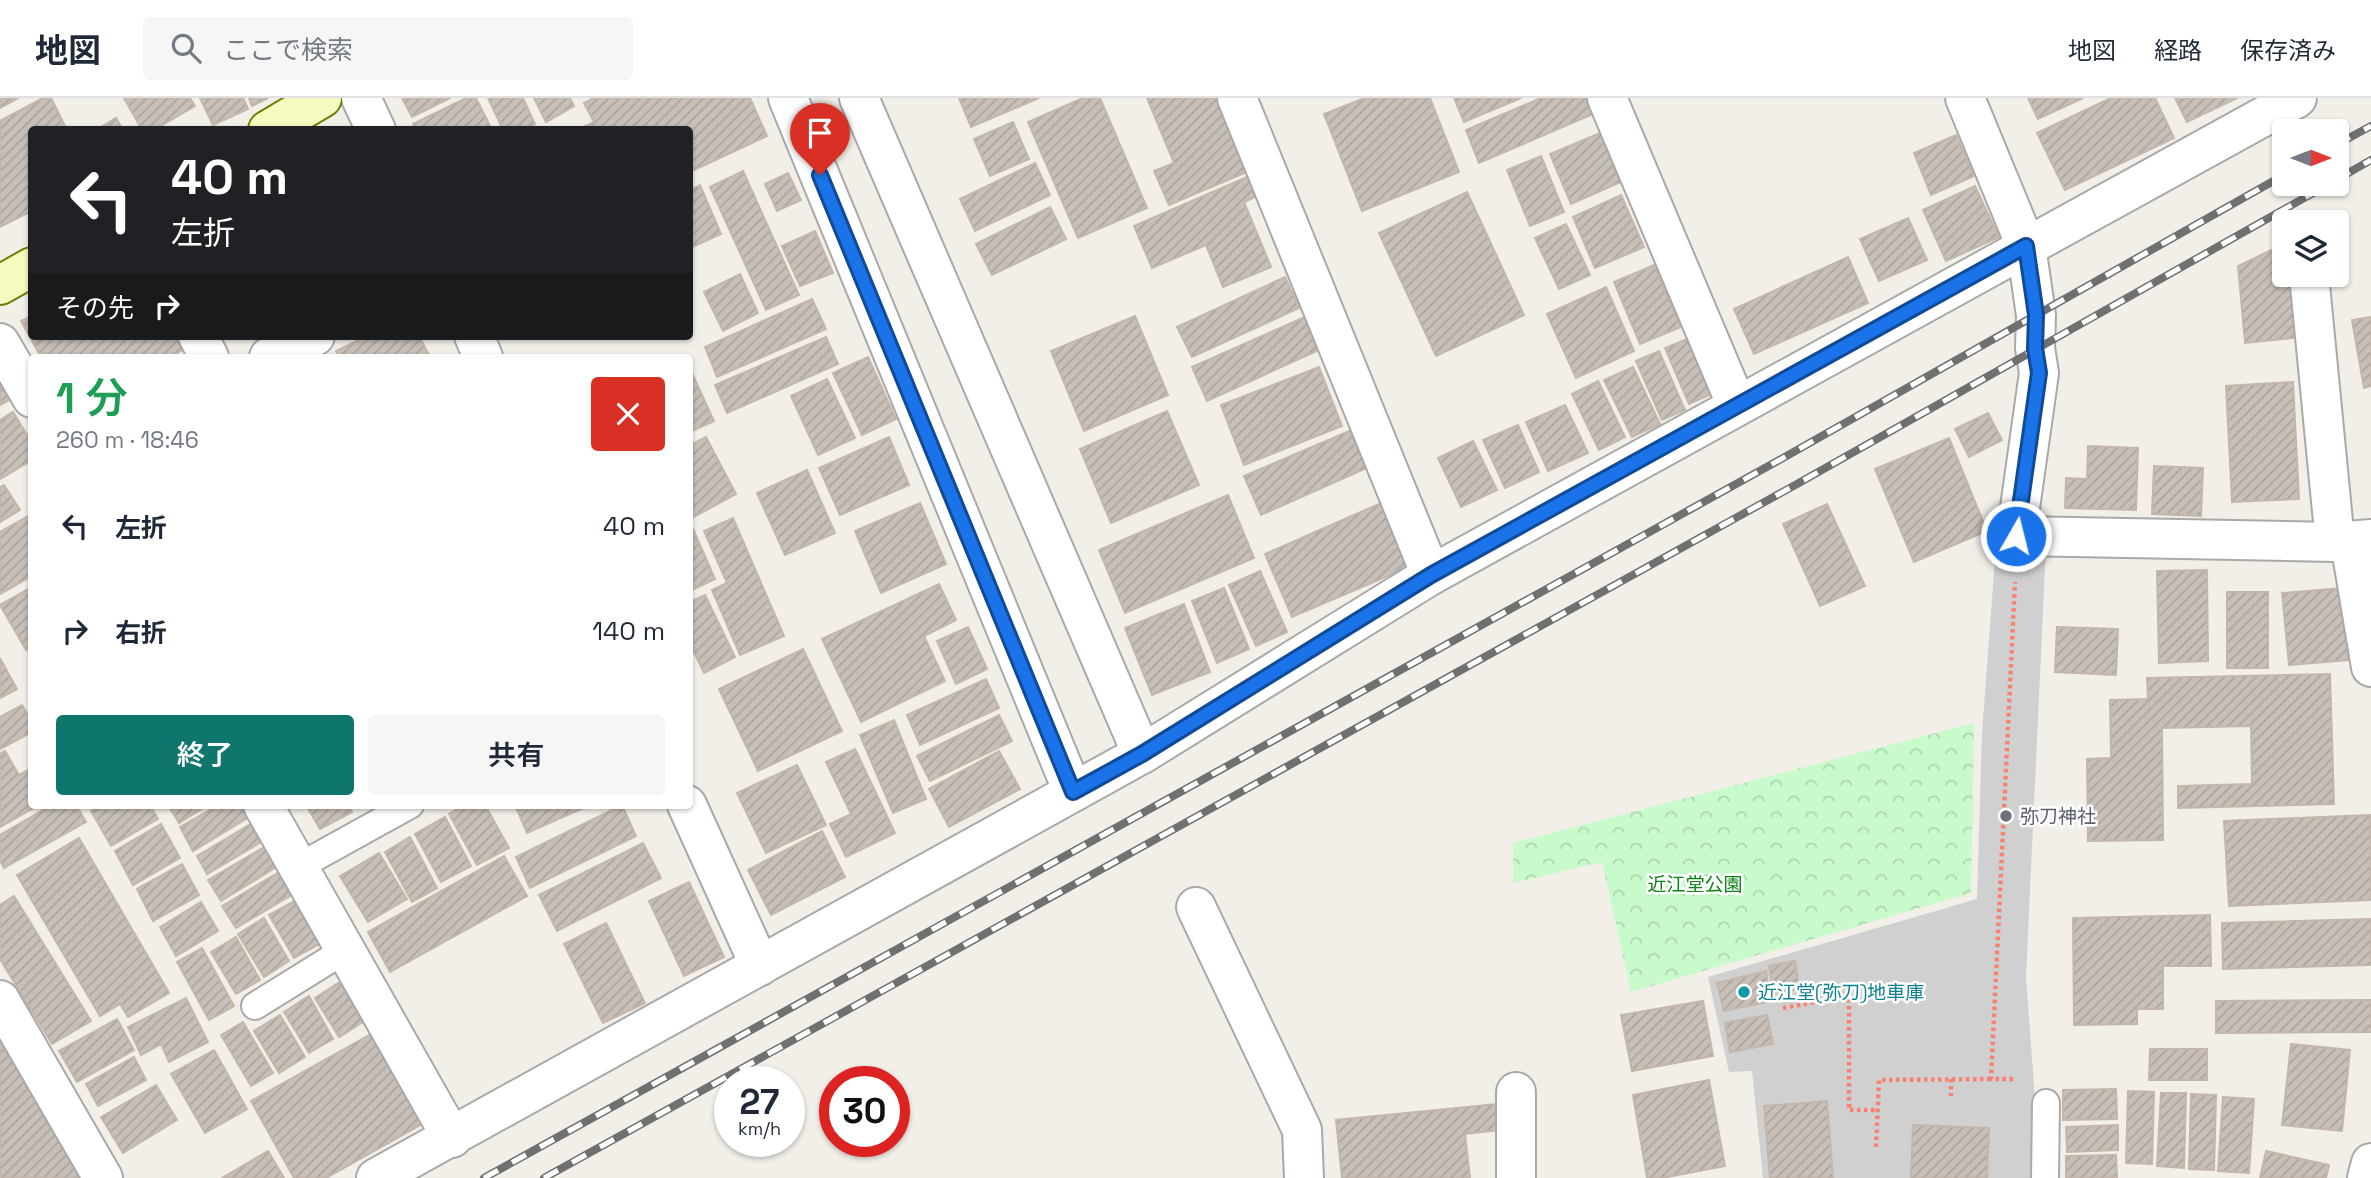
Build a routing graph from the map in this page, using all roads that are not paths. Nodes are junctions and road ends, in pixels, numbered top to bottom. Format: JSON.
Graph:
{"nodes":[{"id":1,"x":322,"y":98,"type":"edge"},
{"id":2,"x":361,"y":98,"type":"edge"},
{"id":3,"x":788,"y":98,"type":"edge"},
{"id":4,"x":859,"y":98,"type":"edge"},
{"id":5,"x":1237,"y":98,"type":"edge"},
{"id":6,"x":1607,"y":98,"type":"edge"},
{"id":7,"x":1965,"y":98,"type":"edge"},
{"id":8,"x":2297,"y":98,"type":"edge"},
{"id":9,"x":275,"y":126,"type":"edge"},
{"id":10,"x":374,"y":126,"type":"edge"},
{"id":11,"x":2026,"y":246,"type":"junction"},
{"id":12,"x":28,"y":269,"type":"edge"},
{"id":13,"x":0,"y":285,"type":"edge"},
{"id":14,"x":2311,"y":287,"type":"edge"},
{"id":15,"x":306,"y":340,"type":"edge"},
{"id":16,"x":0,"y":343,"type":"edge"},
{"id":17,"x":276,"y":354,"type":"edge"},
{"id":18,"x":28,"y":391,"type":"edge"},
{"id":19,"x":1737,"y":406,"type":"junction"},
{"id":20,"x":2352,"y":541,"type":"edge"},
{"id":21,"x":1431,"y":575,"type":"junction"},
{"id":22,"x":2371,"y":667,"type":"edge"},
{"id":23,"x":1142,"y":754,"type":"junction"},
{"id":24,"x":1073,"y":792,"type":"junction"},
{"id":25,"x":265,"y":809,"type":"edge"},
{"id":26,"x":403,"y":809,"type":"edge"},
{"id":27,"x":689,"y":809,"type":"edge"},
{"id":28,"x":298,"y":867,"type":"junction"},
{"id":29,"x":1196,"y":907,"type":"dead end"},
{"id":30,"x":345,"y":950,"type":"junction"},
{"id":31,"x":760,"y":967,"type":"junction"},
{"id":32,"x":0,"y":1000,"type":"edge"},
{"id":33,"x":255,"y":1006,"type":"dead end"},
{"id":34,"x":1516,"y":1092,"type":"dead end"},
{"id":35,"x":2046,"y":1103,"type":"dead end"},
{"id":36,"x":452,"y":1138,"type":"junction"},
{"id":37,"x":2371,"y":1163,"type":"edge"},
{"id":38,"x":103,"y":1178,"type":"edge"},
{"id":39,"x":376,"y":1178,"type":"edge"},
{"id":40,"x":1304,"y":1178,"type":"edge"},
{"id":41,"x":1516,"y":1178,"type":"edge"},
{"id":42,"x":2045,"y":1178,"type":"edge"},
{"id":43,"x":2367,"y":1178,"type":"edge"}],
"edges":[{"from":1,"to":9,"type":"street"},
{"from":2,"to":10,"type":"street"},
{"from":3,"to":24,"type":"street"},
{"from":4,"to":23,"type":"street"},
{"from":5,"to":21,"type":"street"},
{"from":6,"to":19,"type":"street"},
{"from":7,"to":11,"type":"street"},
{"from":8,"to":11,"type":"street"},
{"from":11,"to":19,"type":"street"},
{"from":11,"to":20,"type":"street"},
{"from":12,"to":13,"type":"street"},
{"from":14,"to":20,"type":"street"},
{"from":15,"to":17,"type":"street"},
{"from":16,"to":18,"type":"street"},
{"from":19,"to":21,"type":"street"},
{"from":20,"to":22,"type":"street"},
{"from":21,"to":23,"type":"street"},
{"from":23,"to":24,"type":"street"},
{"from":24,"to":31,"type":"street"},
{"from":25,"to":28,"type":"street"},
{"from":26,"to":28,"type":"lane"},
{"from":27,"to":31,"type":"street"},
{"from":28,"to":30,"type":"street"},
{"from":29,"to":40,"type":"street"},
{"from":30,"to":33,"type":"lane"},
{"from":30,"to":36,"type":"street"},
{"from":31,"to":36,"type":"street"},
{"from":32,"to":38,"type":"street"},
{"from":34,"to":41,"type":"street"},
{"from":35,"to":42,"type":"lane"},
{"from":36,"to":39,"type":"street"},
{"from":37,"to":43,"type":"street"}]}
